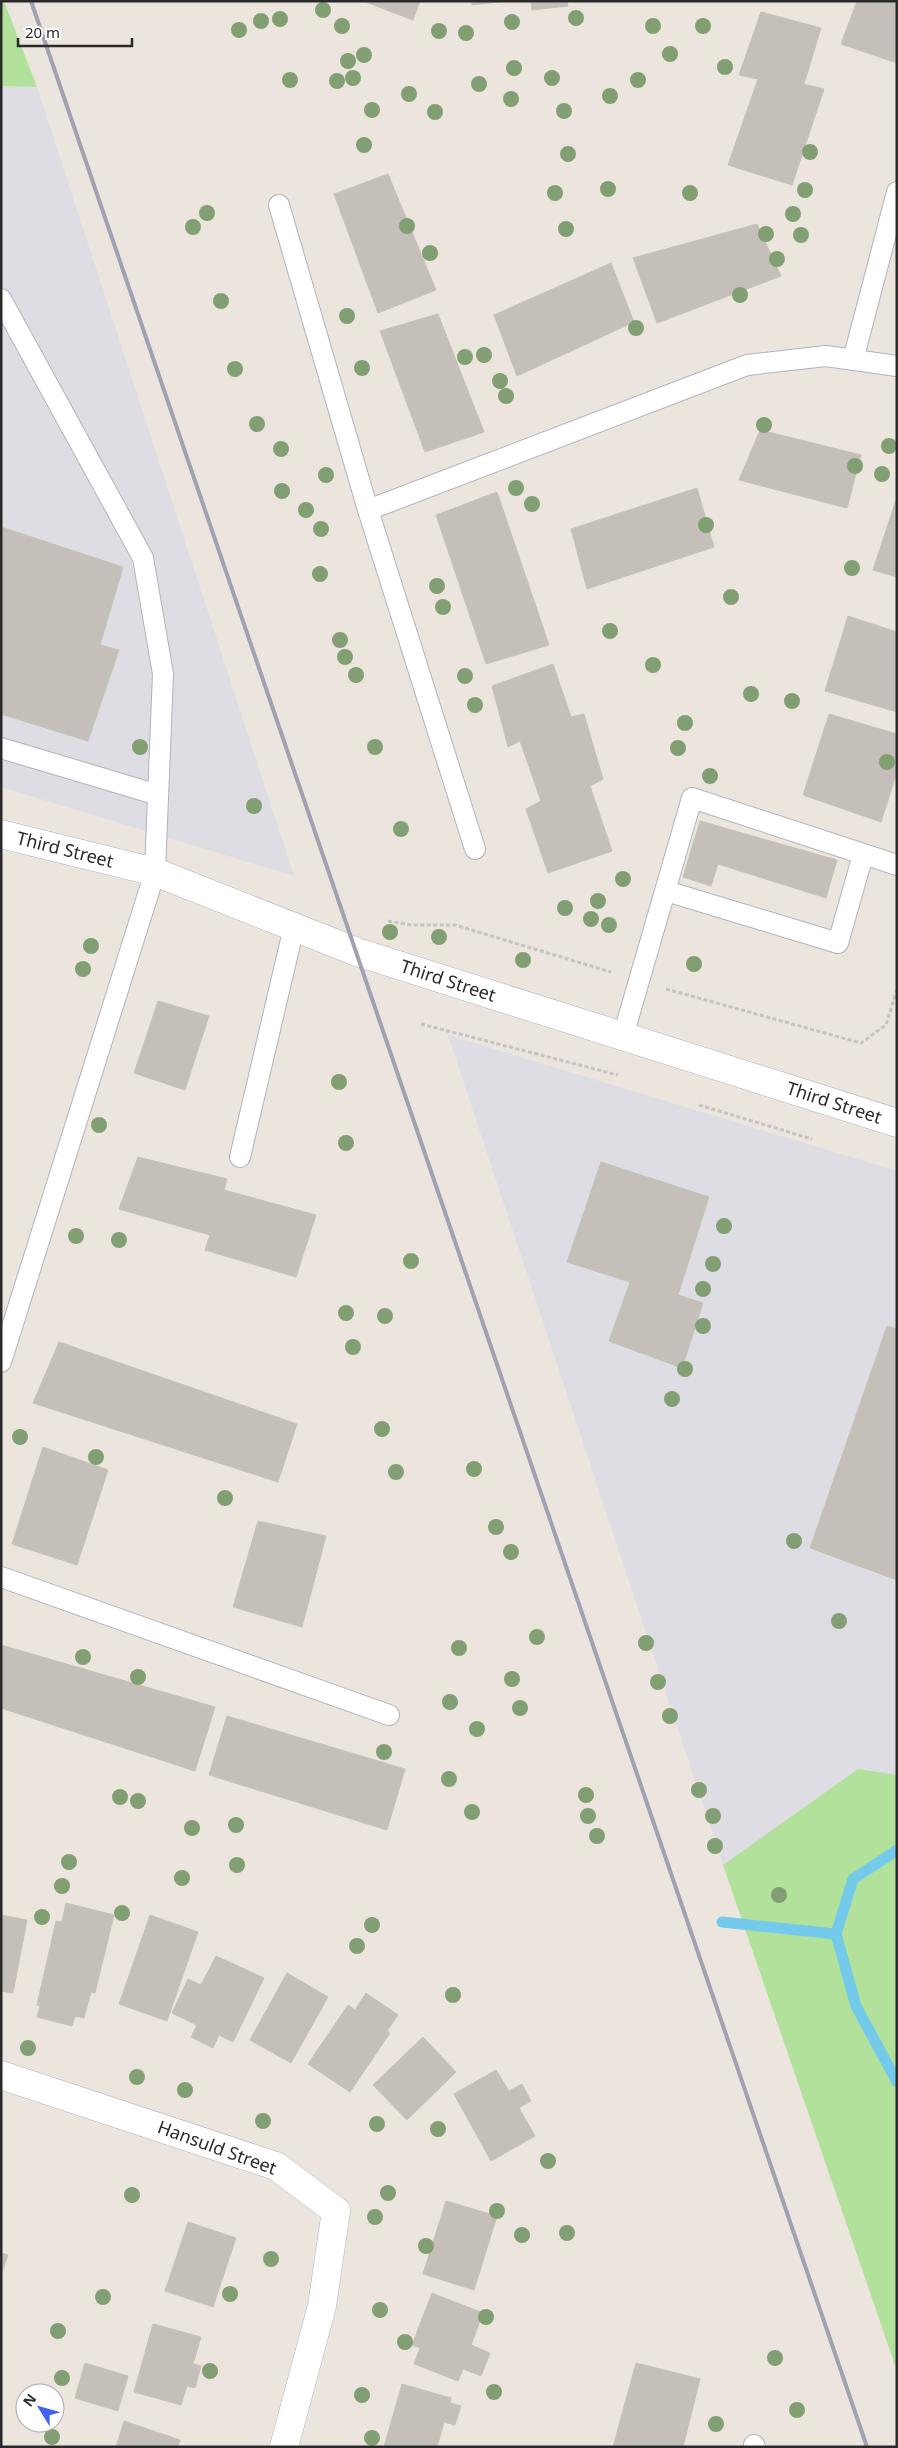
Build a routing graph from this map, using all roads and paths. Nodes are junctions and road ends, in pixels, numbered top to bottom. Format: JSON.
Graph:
{"nodes":[{"id":1,"x":897,"y":192,"type":"edge"},
{"id":2,"x":278,"y":205,"type":"dead end"},
{"id":3,"x":1,"y":299,"type":"edge"},
{"id":4,"x":853,"y":360,"type":"junction"},
{"id":5,"x":897,"y":366,"type":"edge"},
{"id":6,"x":368,"y":510,"type":"junction"},
{"id":7,"x":1,"y":748,"type":"edge"},
{"id":8,"x":158,"y":795,"type":"junction"},
{"id":9,"x":1,"y":834,"type":"edge"},
{"id":10,"x":475,"y":849,"type":"dead end"},
{"id":11,"x":863,"y":855,"type":"junction"},
{"id":12,"x":897,"y":865,"type":"edge"},
{"id":13,"x":155,"y":872,"type":"junction"},
{"id":14,"x":666,"y":891,"type":"junction"},
{"id":15,"x":388,"y":921,"type":"dead end"},
{"id":16,"x":294,"y":927,"type":"junction"},
{"id":17,"x":617,"y":974,"type":"dead end"},
{"id":18,"x":659,"y":987,"type":"dead end"},
{"id":19,"x":897,"y":989,"type":"edge"},
{"id":20,"x":421,"y":1024,"type":"dead end"},
{"id":21,"x":623,"y":1036,"type":"junction"},
{"id":22,"x":618,"y":1075,"type":"dead end"},
{"id":23,"x":699,"y":1105,"type":"dead end"},
{"id":24,"x":897,"y":1123,"type":"edge"},
{"id":25,"x":812,"y":1139,"type":"dead end"},
{"id":26,"x":240,"y":1158,"type":"dead end"},
{"id":27,"x":1,"y":1362,"type":"edge"},
{"id":28,"x":1,"y":1577,"type":"edge"},
{"id":29,"x":389,"y":1715,"type":"dead end"},
{"id":30,"x":1,"y":2075,"type":"edge"},
{"id":31,"x":284,"y":2447,"type":"edge"}],
"edges":[{"from":1,"to":4,"type":"lane"},
{"from":2,"to":6,"type":"lane"},
{"from":3,"to":8,"type":"lane"},
{"from":4,"to":5,"type":"lane"},
{"from":4,"to":6,"type":"lane"},
{"from":6,"to":10,"type":"lane"},
{"from":7,"to":8,"type":"lane"},
{"from":8,"to":13,"type":"lane"},
{"from":9,"to":13,"type":"street","name":"Third Street"},
{"from":11,"to":12,"type":"lane"},
{"from":11,"to":14,"type":"lane"},
{"from":11,"to":14,"type":"lane"},
{"from":13,"to":16,"type":"street","name":"Third Street"},
{"from":13,"to":27,"type":"lane"},
{"from":14,"to":21,"type":"lane"},
{"from":15,"to":17,"type":"path"},
{"from":16,"to":21,"type":"street","name":"Third Street"},
{"from":16,"to":26,"type":"lane"},
{"from":18,"to":19,"type":"path"},
{"from":20,"to":22,"type":"path"},
{"from":21,"to":24,"type":"street","name":"Third Street"},
{"from":23,"to":25,"type":"path"},
{"from":28,"to":29,"type":"lane"},
{"from":30,"to":31,"type":"street","name":"Hansuld Street"}]}
